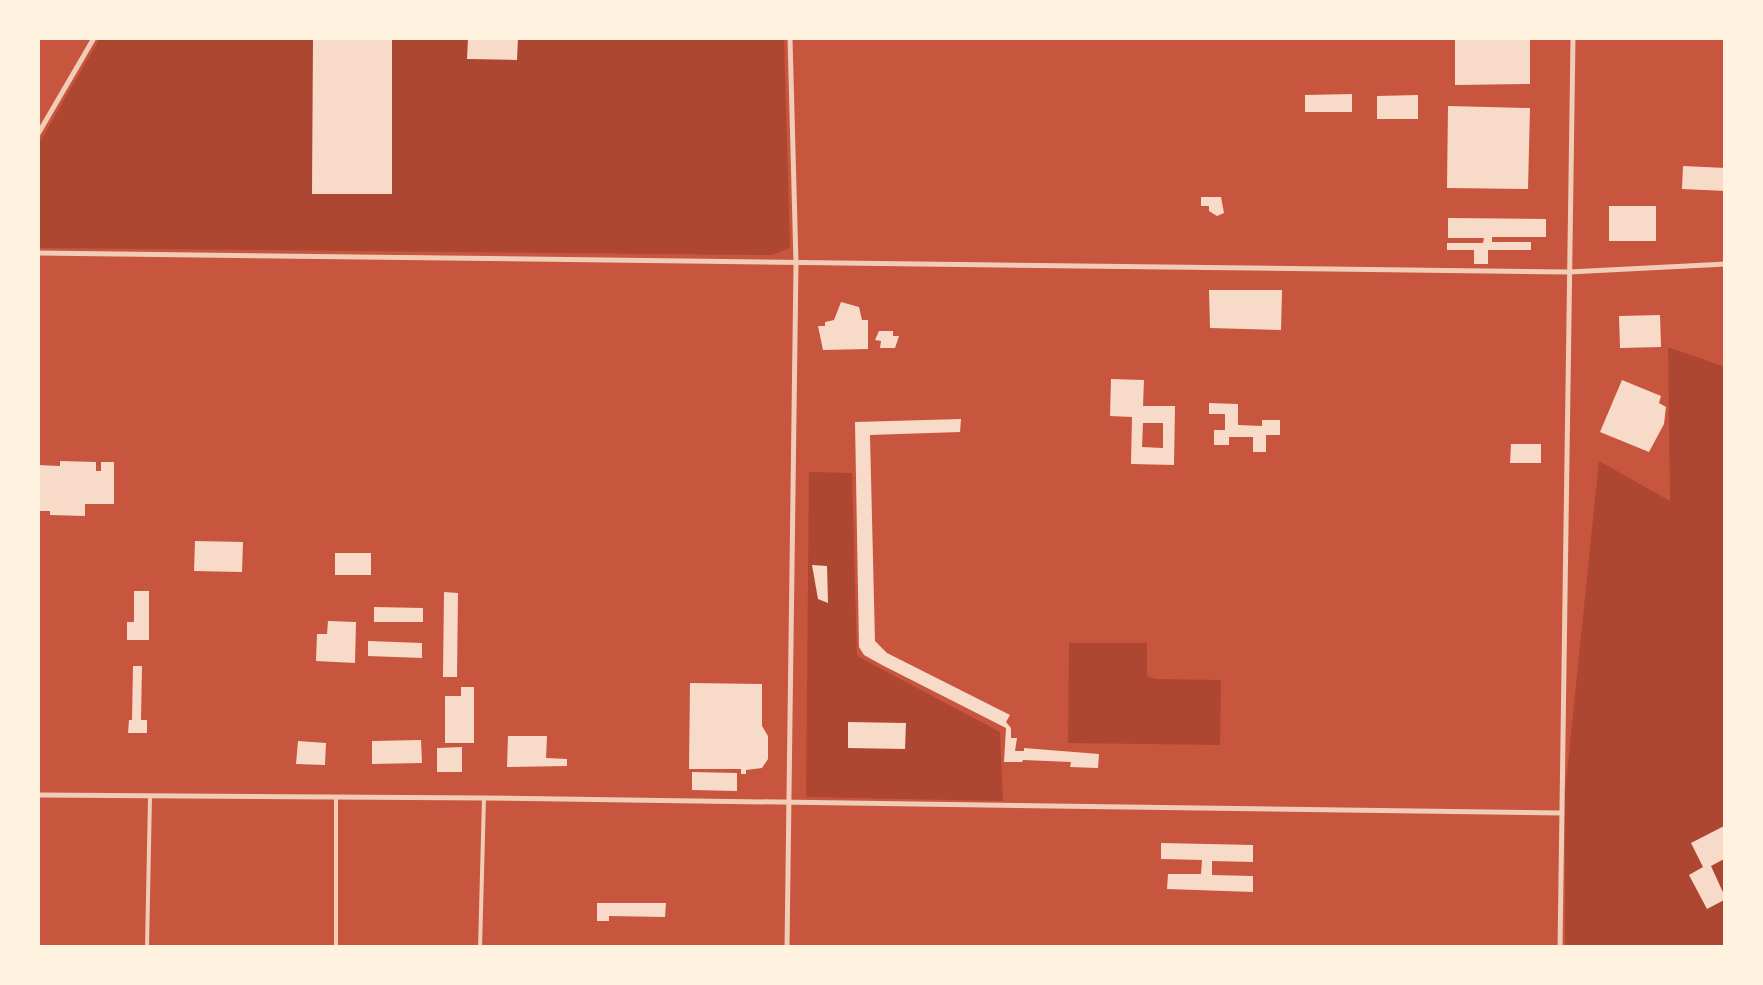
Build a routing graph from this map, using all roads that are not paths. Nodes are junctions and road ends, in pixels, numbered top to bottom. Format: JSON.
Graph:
{"nodes":[{"id":1,"x":94,"y":38,"type":"edge"},
{"id":2,"x":790,"y":38,"type":"edge"},
{"id":3,"x":1573,"y":38,"type":"edge"},
{"id":4,"x":38,"y":134,"type":"edge"},
{"id":5,"x":38,"y":253,"type":"edge"},
{"id":6,"x":796,"y":262,"type":"junction"},
{"id":7,"x":1726,"y":264,"type":"edge"},
{"id":8,"x":1569,"y":272,"type":"junction"},
{"id":9,"x":38,"y":795,"type":"edge"},
{"id":10,"x":150,"y":796,"type":"junction"},
{"id":11,"x":336,"y":797,"type":"junction"},
{"id":12,"x":484,"y":798,"type":"junction"},
{"id":13,"x":789,"y":802,"type":"junction"},
{"id":14,"x":1562,"y":813,"type":"junction"},
{"id":15,"x":146,"y":948,"type":"edge"},
{"id":16,"x":336,"y":948,"type":"edge"},
{"id":17,"x":480,"y":948,"type":"edge"},
{"id":18,"x":786,"y":948,"type":"edge"},
{"id":19,"x":1560,"y":948,"type":"edge"}],
"edges":[{"from":1,"to":4,"type":"street"},
{"from":2,"to":6,"type":"street"},
{"from":3,"to":8,"type":"street"},
{"from":5,"to":6,"type":"street"},
{"from":6,"to":8,"type":"street"},
{"from":6,"to":13,"type":"street"},
{"from":7,"to":8,"type":"street"},
{"from":8,"to":14,"type":"street"},
{"from":9,"to":10,"type":"street"},
{"from":10,"to":11,"type":"street"},
{"from":10,"to":15,"type":"street"},
{"from":11,"to":12,"type":"street"},
{"from":11,"to":16,"type":"street"},
{"from":12,"to":13,"type":"street"},
{"from":12,"to":17,"type":"street"},
{"from":13,"to":14,"type":"street"},
{"from":13,"to":18,"type":"street"},
{"from":14,"to":19,"type":"street"}]}
